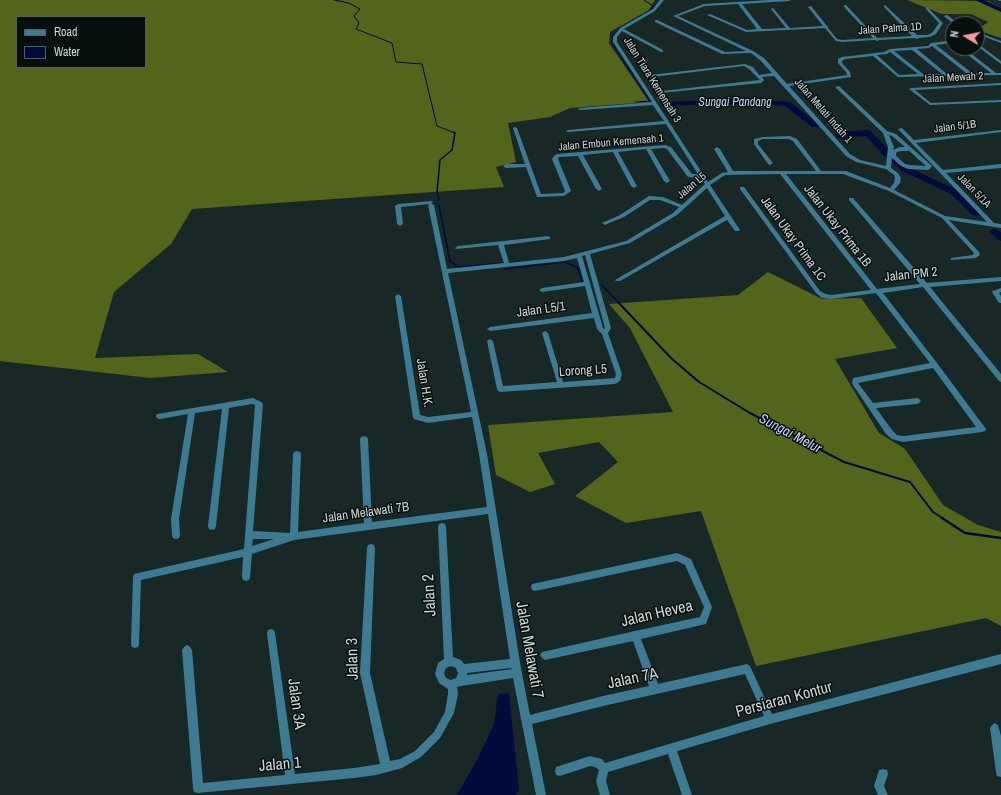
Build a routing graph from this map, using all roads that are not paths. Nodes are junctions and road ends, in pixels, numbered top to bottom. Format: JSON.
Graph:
{"nodes":[{"id":1,"x":662,"y":0,"type":"edge"},
{"id":2,"x":789,"y":0,"type":"edge"},
{"id":3,"x":739,"y":3,"type":"junction"},
{"id":4,"x":845,"y":6,"type":"dead end"},
{"id":5,"x":885,"y":6,"type":"dead end"},
{"id":6,"x":810,"y":7,"type":"dead end"},
{"id":7,"x":927,"y":8,"type":"dead end"},
{"id":8,"x":773,"y":9,"type":"dead end"},
{"id":9,"x":708,"y":15,"type":"dead end"},
{"id":10,"x":656,"y":21,"type":"dead end"},
{"id":11,"x":827,"y":27,"type":"junction"},
{"id":12,"x":622,"y":29,"type":"junction"},
{"id":13,"x":789,"y":29,"type":"junction"},
{"id":14,"x":761,"y":31,"type":"junction"},
{"id":15,"x":985,"y":36,"type":"edge"},
{"id":16,"x":917,"y":38,"type":"junction"},
{"id":17,"x":877,"y":40,"type":"junction"},
{"id":18,"x":1001,"y":42,"type":"edge"},
{"id":19,"x":945,"y":43,"type":"edge"},
{"id":20,"x":932,"y":44,"type":"junction"},
{"id":21,"x":913,"y":48,"type":"junction"},
{"id":22,"x":890,"y":50,"type":"junction"},
{"id":23,"x":985,"y":50,"type":"edge"},
{"id":24,"x":662,"y":51,"type":"dead end"},
{"id":25,"x":752,"y":52,"type":"junction"},
{"id":26,"x":873,"y":54,"type":"junction"},
{"id":27,"x":972,"y":56,"type":"edge"},
{"id":28,"x":1001,"y":63,"type":"edge"},
{"id":29,"x":774,"y":72,"type":"junction"},
{"id":30,"x":758,"y":74,"type":"junction"},
{"id":31,"x":970,"y":74,"type":"junction"},
{"id":32,"x":996,"y":74,"type":"junction"},
{"id":33,"x":1001,"y":74,"type":"edge"},
{"id":34,"x":946,"y":75,"type":"junction"},
{"id":35,"x":652,"y":76,"type":"dead end"},
{"id":36,"x":922,"y":76,"type":"junction"},
{"id":37,"x":1001,"y":84,"type":"edge"},
{"id":38,"x":787,"y":85,"type":"junction"},
{"id":39,"x":837,"y":87,"type":"dead end"},
{"id":40,"x":662,"y":92,"type":"dead end"},
{"id":41,"x":1001,"y":101,"type":"edge"},
{"id":42,"x":655,"y":103,"type":"junction"},
{"id":43,"x":580,"y":109,"type":"dead end"},
{"id":44,"x":667,"y":122,"type":"junction"},
{"id":45,"x":516,"y":128,"type":"dead end"},
{"id":46,"x":900,"y":129,"type":"dead end"},
{"id":47,"x":568,"y":131,"type":"dead end"},
{"id":48,"x":1001,"y":131,"type":"edge"},
{"id":49,"x":885,"y":132,"type":"junction"},
{"id":50,"x":912,"y":142,"type":"junction"},
{"id":51,"x":648,"y":148,"type":"junction"},
{"id":52,"x":717,"y":149,"type":"dead end"},
{"id":53,"x":908,"y":149,"type":"junction"},
{"id":54,"x":614,"y":150,"type":"junction"},
{"id":55,"x":580,"y":154,"type":"junction"},
{"id":56,"x":770,"y":163,"type":"dead end"},
{"id":57,"x":528,"y":165,"type":"junction"},
{"id":58,"x":506,"y":166,"type":"dead end"},
{"id":59,"x":1001,"y":166,"type":"edge"},
{"id":60,"x":888,"y":168,"type":"junction"},
{"id":61,"x":819,"y":171,"type":"junction"},
{"id":62,"x":941,"y":172,"type":"junction"},
{"id":63,"x":731,"y":173,"type":"junction"},
{"id":64,"x":782,"y":173,"type":"junction"},
{"id":65,"x":703,"y":176,"type":"junction"},
{"id":66,"x":667,"y":181,"type":"dead end"},
{"id":67,"x":708,"y":184,"type":"junction"},
{"id":68,"x":634,"y":186,"type":"dead end"},
{"id":69,"x":742,"y":188,"type":"dead end"},
{"id":70,"x":599,"y":189,"type":"dead end"},
{"id":71,"x":891,"y":190,"type":"junction"},
{"id":72,"x":851,"y":199,"type":"dead end"},
{"id":73,"x":683,"y":207,"type":"junction"},
{"id":74,"x":728,"y":217,"type":"junction"},
{"id":75,"x":944,"y":217,"type":"junction"},
{"id":76,"x":605,"y":223,"type":"dead end"},
{"id":77,"x":400,"y":224,"type":"dead end"},
{"id":78,"x":993,"y":224,"type":"junction"},
{"id":79,"x":1001,"y":226,"type":"edge"},
{"id":80,"x":737,"y":230,"type":"dead end"},
{"id":81,"x":548,"y":238,"type":"dead end"},
{"id":82,"x":501,"y":244,"type":"junction"},
{"id":83,"x":458,"y":248,"type":"dead end"},
{"id":84,"x":587,"y":253,"type":"junction"},
{"id":85,"x":579,"y":256,"type":"junction"},
{"id":86,"x":953,"y":259,"type":"dead end"},
{"id":87,"x":507,"y":265,"type":"junction"},
{"id":88,"x":445,"y":271,"type":"junction"},
{"id":89,"x":998,"y":279,"type":"edge"},
{"id":90,"x":618,"y":280,"type":"dead end"},
{"id":91,"x":587,"y":284,"type":"junction"},
{"id":92,"x":925,"y":285,"type":"junction"},
{"id":93,"x":1001,"y":285,"type":"edge"},
{"id":94,"x":542,"y":290,"type":"dead end"},
{"id":95,"x":877,"y":291,"type":"junction"},
{"id":96,"x":998,"y":291,"type":"edge"},
{"id":97,"x":398,"y":296,"type":"dead end"},
{"id":98,"x":831,"y":297,"type":"joint"},
{"id":99,"x":1001,"y":301,"type":"edge"},
{"id":100,"x":596,"y":315,"type":"junction"},
{"id":101,"x":490,"y":329,"type":"dead end"},
{"id":102,"x":545,"y":333,"type":"dead end"},
{"id":103,"x":605,"y":333,"type":"junction"},
{"id":104,"x":490,"y":341,"type":"dead end"},
{"id":105,"x":935,"y":365,"type":"junction"},
{"id":106,"x":1001,"y":379,"type":"edge"},
{"id":107,"x":561,"y":385,"type":"junction"},
{"id":108,"x":917,"y":400,"type":"dead end"},
{"id":109,"x":226,"y":406,"type":"junction"},
{"id":110,"x":871,"y":406,"type":"junction"},
{"id":111,"x":192,"y":411,"type":"junction"},
{"id":112,"x":475,"y":414,"type":"junction"},
{"id":113,"x":160,"y":416,"type":"dead end"},
{"id":114,"x":364,"y":439,"type":"dead end"},
{"id":115,"x":297,"y":454,"type":"dead end"},
{"id":116,"x":491,"y":510,"type":"junction"},
{"id":117,"x":368,"y":525,"type":"junction"},
{"id":118,"x":212,"y":526,"type":"dead end"},
{"id":119,"x":442,"y":527,"type":"dead end"},
{"id":120,"x":176,"y":535,"type":"dead end"},
{"id":121,"x":249,"y":535,"type":"junction"},
{"id":122,"x":294,"y":536,"type":"junction"},
{"id":123,"x":371,"y":548,"type":"dead end"},
{"id":124,"x":247,"y":552,"type":"junction"},
{"id":125,"x":246,"y":577,"type":"dead end"},
{"id":126,"x":535,"y":587,"type":"dead end"},
{"id":127,"x":272,"y":633,"type":"dead end"},
{"id":128,"x":635,"y":635,"type":"junction"},
{"id":129,"x":135,"y":644,"type":"dead end"},
{"id":130,"x":187,"y":650,"type":"dead end"},
{"id":131,"x":545,"y":655,"type":"dead end"},
{"id":132,"x":1001,"y":659,"type":"edge"},
{"id":133,"x":449,"y":662,"type":"junction"},
{"id":134,"x":462,"y":668,"type":"junction"},
{"id":135,"x":516,"y":668,"type":"junction"},
{"id":136,"x":456,"y":682,"type":"junction"},
{"id":137,"x":654,"y":690,"type":"junction"},
{"id":138,"x":770,"y":719,"type":"junction"},
{"id":139,"x":527,"y":721,"type":"junction"},
{"id":140,"x":994,"y":728,"type":"dead end"},
{"id":141,"x":671,"y":748,"type":"junction"},
{"id":142,"x":386,"y":767,"type":"junction"},
{"id":143,"x":604,"y":768,"type":"junction"},
{"id":144,"x":560,"y":771,"type":"dead end"},
{"id":145,"x":1001,"y":772,"type":"edge"},
{"id":146,"x":883,"y":774,"type":"dead end"},
{"id":147,"x":291,"y":779,"type":"junction"},
{"id":148,"x":687,"y":794,"type":"edge"},
{"id":149,"x":541,"y":795,"type":"edge"},
{"id":150,"x":605,"y":795,"type":"edge"},
{"id":151,"x":883,"y":795,"type":"edge"}],
"edges":[{"from":1,"to":12,"type":"street","name":"Jalan Tiara Kemensah 3"},
{"from":2,"to":3,"type":"street"},
{"from":3,"to":14,"type":"street"},
{"from":3,"to":25,"type":"street","name":"Jalan Melati Indah 1"},
{"from":4,"to":17,"type":"street"},
{"from":5,"to":16,"type":"street"},
{"from":6,"to":11,"type":"street"},
{"from":7,"to":16,"type":"street","name":"Jalan Palma 1D"},
{"from":8,"to":13,"type":"street"},
{"from":9,"to":14,"type":"street"},
{"from":10,"to":25,"type":"street"},
{"from":11,"to":13,"type":"street"},
{"from":11,"to":17,"type":"street","name":"Jalan Palma 1D"},
{"from":12,"to":24,"type":"street"},
{"from":12,"to":42,"type":"street","name":"Jalan Tiara Kemensah 3"},
{"from":13,"to":14,"type":"street"},
{"from":15,"to":18,"type":"street"},
{"from":16,"to":17,"type":"street","name":"Jalan Palma 1D"},
{"from":19,"to":20,"type":"street"},
{"from":20,"to":21,"type":"street"},
{"from":20,"to":31,"type":"street"},
{"from":21,"to":22,"type":"street"},
{"from":21,"to":34,"type":"street"},
{"from":22,"to":26,"type":"street"},
{"from":22,"to":36,"type":"street"},
{"from":23,"to":28,"type":"street"},
{"from":25,"to":29,"type":"street","name":"Jalan Melati Indah 1"},
{"from":26,"to":36,"type":"street"},
{"from":26,"to":38,"type":"street"},
{"from":27,"to":32,"type":"street"},
{"from":29,"to":30,"type":"street"},
{"from":29,"to":38,"type":"street","name":"Jalan Melati Indah 1"},
{"from":30,"to":35,"type":"street"},
{"from":30,"to":40,"type":"street"},
{"from":31,"to":32,"type":"street"},
{"from":31,"to":34,"type":"street"},
{"from":32,"to":33,"type":"street"},
{"from":34,"to":36,"type":"street"},
{"from":37,"to":41,"type":"street","name":"Jalan Mewah 2"},
{"from":38,"to":60,"type":"street","name":"Jalan Melati Indah 1"},
{"from":39,"to":49,"type":"street"},
{"from":42,"to":43,"type":"street"},
{"from":42,"to":44,"type":"street","name":"Jalan Tiara Kemensah 3"},
{"from":44,"to":47,"type":"street"},
{"from":44,"to":65,"type":"street","name":"Jalan Tiara Kemensah 3"},
{"from":45,"to":57,"type":"street"},
{"from":46,"to":50,"type":"street","name":"Jalan 5/1A"},
{"from":48,"to":50,"type":"street","name":"Jalan 5/1B"},
{"from":49,"to":53,"type":"street"},
{"from":49,"to":60,"type":"street"},
{"from":50,"to":62,"type":"street","name":"Jalan 5/1A"},
{"from":51,"to":54,"type":"street","name":"Jalan Embun Kemensah 1"},
{"from":51,"to":65,"type":"street","name":"Jalan Embun Kemensah 1"},
{"from":51,"to":66,"type":"street"},
{"from":52,"to":63,"type":"street"},
{"from":53,"to":53,"type":"street"},
{"from":54,"to":55,"type":"street","name":"Jalan Embun Kemensah 1"},
{"from":54,"to":68,"type":"street"},
{"from":55,"to":57,"type":"street","name":"Jalan Embun Kemensah 1"},
{"from":55,"to":70,"type":"street"},
{"from":56,"to":61,"type":"street"},
{"from":57,"to":58,"type":"street"},
{"from":59,"to":62,"type":"street","name":"Jalan 5/1A"},
{"from":60,"to":71,"type":"street"},
{"from":61,"to":64,"type":"street","name":"Jalan L5"},
{"from":61,"to":71,"type":"street","name":"Jalan L5"},
{"from":62,"to":78,"type":"street","name":"Jalan 5/1A"},
{"from":63,"to":64,"type":"street","name":"Jalan L5"},
{"from":63,"to":67,"type":"street","name":"Jalan L5"},
{"from":64,"to":95,"type":"street","name":"Jalan Ukay Prima 1B"},
{"from":65,"to":67,"type":"street","name":"Jalan Tiara Kemensah 3"},
{"from":67,"to":73,"type":"street","name":"Jalan L5"},
{"from":67,"to":74,"type":"street","name":"Jalan Tiara Kemensah 3"},
{"from":69,"to":98,"type":"street","name":"Jalan Ukay Prima 1C"},
{"from":71,"to":75,"type":"street","name":"Jalan L5"},
{"from":72,"to":92,"type":"street"},
{"from":73,"to":76,"type":"street"},
{"from":73,"to":84,"type":"street","name":"Jalan L5"},
{"from":74,"to":80,"type":"street","name":"Jalan Tiara Kemensah 3"},
{"from":74,"to":90,"type":"street"},
{"from":75,"to":78,"type":"street","name":"Jalan L5"},
{"from":75,"to":86,"type":"street"},
{"from":77,"to":88,"type":"street","name":"Jalan Melawati 7"},
{"from":78,"to":79,"type":"street","name":"Jalan L5"},
{"from":81,"to":82,"type":"street"},
{"from":82,"to":83,"type":"street"},
{"from":82,"to":87,"type":"street"},
{"from":84,"to":85,"type":"street","name":"Jalan L5"},
{"from":84,"to":103,"type":"street","name":"Lorong L5"},
{"from":85,"to":87,"type":"street","name":"Jalan L5"},
{"from":85,"to":91,"type":"street","name":"Lorong L5"},
{"from":87,"to":88,"type":"street","name":"Jalan L5"},
{"from":88,"to":112,"type":"street","name":"Jalan Melawati 7"},
{"from":89,"to":92,"type":"street","name":"Jalan PM 2"},
{"from":89,"to":93,"type":"street"},
{"from":91,"to":94,"type":"street"},
{"from":91,"to":100,"type":"street","name":"Lorong L5"},
{"from":92,"to":95,"type":"street","name":"Jalan PM 2"},
{"from":92,"to":106,"type":"street"},
{"from":95,"to":98,"type":"street","name":"Jalan PM 2"},
{"from":95,"to":105,"type":"street","name":"Jalan Ukay Prima 1B"},
{"from":96,"to":99,"type":"street"},
{"from":97,"to":112,"type":"street","name":"Jalan H.K."},
{"from":100,"to":101,"type":"street","name":"Jalan L5/1"},
{"from":100,"to":103,"type":"street","name":"Lorong L5"},
{"from":102,"to":107,"type":"street"},
{"from":103,"to":107,"type":"street","name":"Lorong L5"},
{"from":104,"to":107,"type":"street","name":"Lorong L5"},
{"from":105,"to":110,"type":"street"},
{"from":105,"to":110,"type":"street","name":"Jalan Ukay Prima 1B"},
{"from":108,"to":110,"type":"street"},
{"from":109,"to":111,"type":"street"},
{"from":109,"to":118,"type":"street"},
{"from":109,"to":121,"type":"street"},
{"from":111,"to":113,"type":"street"},
{"from":111,"to":120,"type":"street"},
{"from":112,"to":116,"type":"street","name":"Jalan Melawati 7"},
{"from":114,"to":117,"type":"street"},
{"from":115,"to":122,"type":"street"},
{"from":116,"to":117,"type":"street","name":"Jalan Melawati 7B"},
{"from":116,"to":135,"type":"street","name":"Jalan Melawati 7"},
{"from":117,"to":122,"type":"street","name":"Jalan Melawati 7B"},
{"from":119,"to":133,"type":"street","name":"Jalan 2"},
{"from":121,"to":122,"type":"street"},
{"from":121,"to":124,"type":"street"},
{"from":122,"to":124,"type":"street","name":"Jalan Melawati 7B"},
{"from":123,"to":142,"type":"street","name":"Jalan 3"},
{"from":124,"to":125,"type":"street"},
{"from":124,"to":129,"type":"street","name":"Jalan Melawati 7B"},
{"from":126,"to":128,"type":"street","name":"Jalan Hevea"},
{"from":127,"to":147,"type":"street","name":"Jalan 3A"},
{"from":128,"to":131,"type":"street","name":"Jalan Hevea"},
{"from":128,"to":137,"type":"street"},
{"from":130,"to":147,"type":"street","name":"Jalan 1"},
{"from":132,"to":138,"type":"street","name":"Persiaran Kontur"},
{"from":133,"to":134,"type":"street"},
{"from":133,"to":136,"type":"street"},
{"from":134,"to":135,"type":"street"},
{"from":134,"to":136,"type":"street"},
{"from":135,"to":136,"type":"street"},
{"from":135,"to":139,"type":"street","name":"Jalan Melawati 7"},
{"from":136,"to":142,"type":"street","name":"Jalan 1"},
{"from":137,"to":138,"type":"street","name":"Jalan 7A"},
{"from":137,"to":139,"type":"street","name":"Jalan 7A"},
{"from":138,"to":141,"type":"street","name":"Persiaran Kontur"},
{"from":139,"to":149,"type":"street","name":"Jalan Melawati 7"},
{"from":140,"to":145,"type":"street"},
{"from":141,"to":143,"type":"street","name":"Persiaran Kontur"},
{"from":141,"to":148,"type":"street"},
{"from":142,"to":147,"type":"street","name":"Jalan 1"},
{"from":143,"to":144,"type":"street"},
{"from":143,"to":150,"type":"street"},
{"from":146,"to":151,"type":"street"}]}
